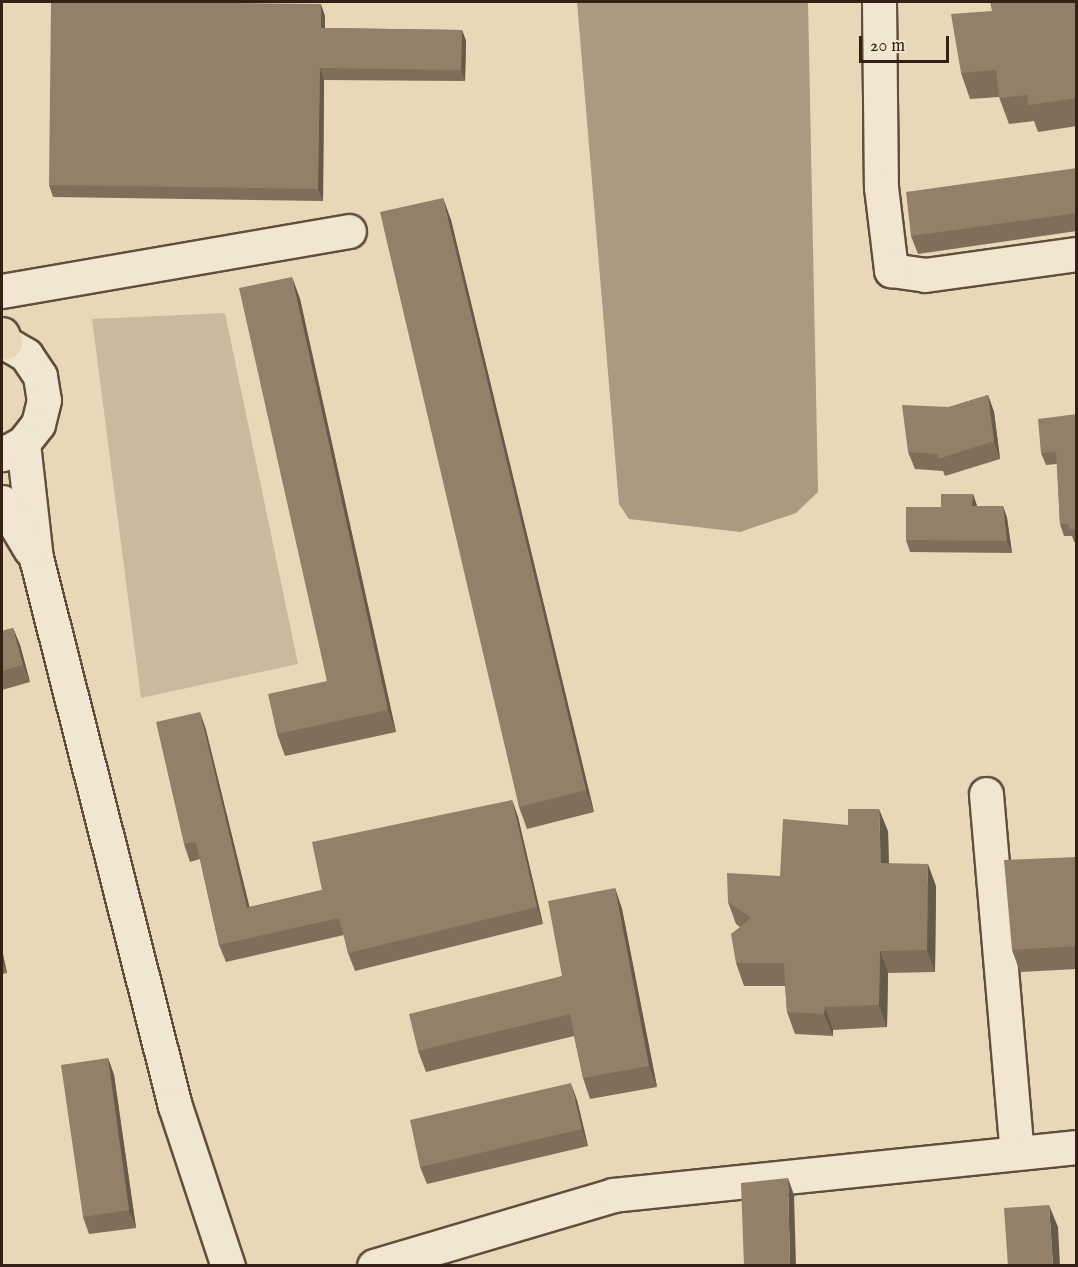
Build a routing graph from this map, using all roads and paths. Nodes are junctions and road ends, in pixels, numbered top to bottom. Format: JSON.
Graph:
{"nodes":[{"id":1,"x":879,"y":2,"type":"edge"},
{"id":2,"x":349,"y":231,"type":"dead end"},
{"id":3,"x":1077,"y":254,"type":"edge"},
{"id":4,"x":2,"y":291,"type":"edge"},
{"id":5,"x":3,"y":339,"type":"edge"},
{"id":6,"x":12,"y":449,"type":"edge"},
{"id":7,"x":2,"y":502,"type":"edge"},
{"id":8,"x":36,"y":558,"type":"junction"},
{"id":9,"x":986,"y":794,"type":"dead end"},
{"id":10,"x":1077,"y":1147,"type":"edge"},
{"id":11,"x":1017,"y":1153,"type":"junction"},
{"id":12,"x":228,"y":1266,"type":"edge"},
{"id":13,"x":374,"y":1266,"type":"edge"}],
"edges":[{"from":1,"to":3,"type":"street"},
{"from":2,"to":4,"type":"street"},
{"from":5,"to":6,"type":"street"},
{"from":6,"to":8,"type":"street"},
{"from":7,"to":8,"type":"street"},
{"from":8,"to":12,"type":"street"},
{"from":9,"to":11,"type":"street"},
{"from":10,"to":11,"type":"street"},
{"from":11,"to":13,"type":"street"}]}
